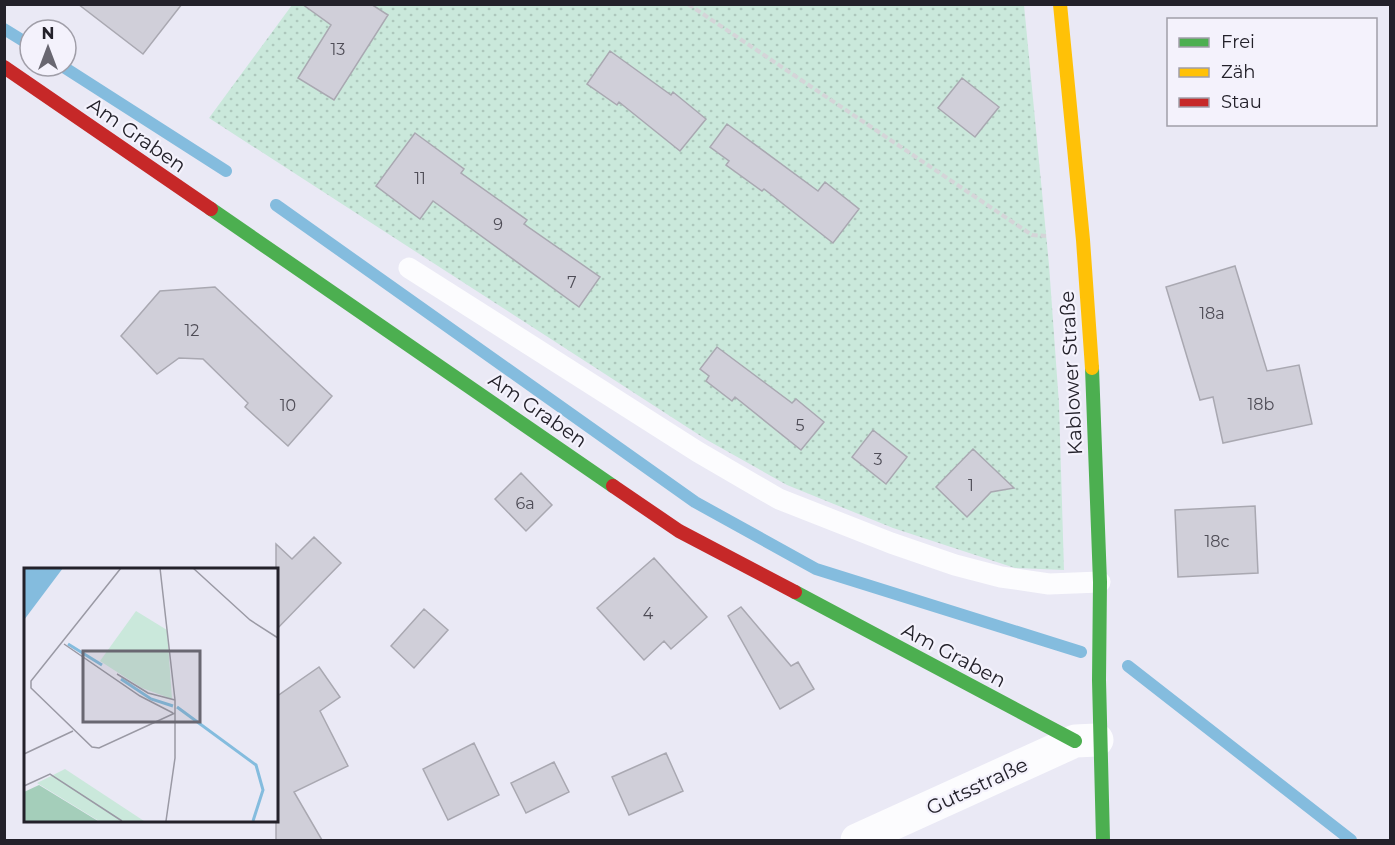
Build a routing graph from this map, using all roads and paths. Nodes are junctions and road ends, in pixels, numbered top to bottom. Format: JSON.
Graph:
{"nodes":[{"id":1,"x":688,"y":4,"type":"edge"},
{"id":2,"x":1060,"y":4,"type":"edge"},
{"id":3,"x":4,"y":67,"type":"edge"},
{"id":4,"x":1083,"y":240,"type":"junction"},
{"id":5,"x":409,"y":268,"type":"dead end"},
{"id":6,"x":1100,"y":582,"type":"junction"},
{"id":7,"x":1088,"y":741,"type":"junction"},
{"id":8,"x":857,"y":840,"type":"edge"},
{"id":9,"x":1103,"y":840,"type":"edge"}],
"edges":[{"from":1,"to":4,"type":"path"},
{"from":2,"to":4,"type":"street","name":"Kablower Straße"},
{"from":3,"to":7,"type":"street","name":"Am Graben"},
{"from":4,"to":6,"type":"street","name":"Kablower Straße"},
{"from":5,"to":6,"type":"lane"},
{"from":6,"to":7,"type":"street","name":"Kablower Straße"},
{"from":7,"to":8,"type":"street","name":"Gutsstraße"},
{"from":7,"to":9,"type":"street","name":"Kablower Straße"}]}
